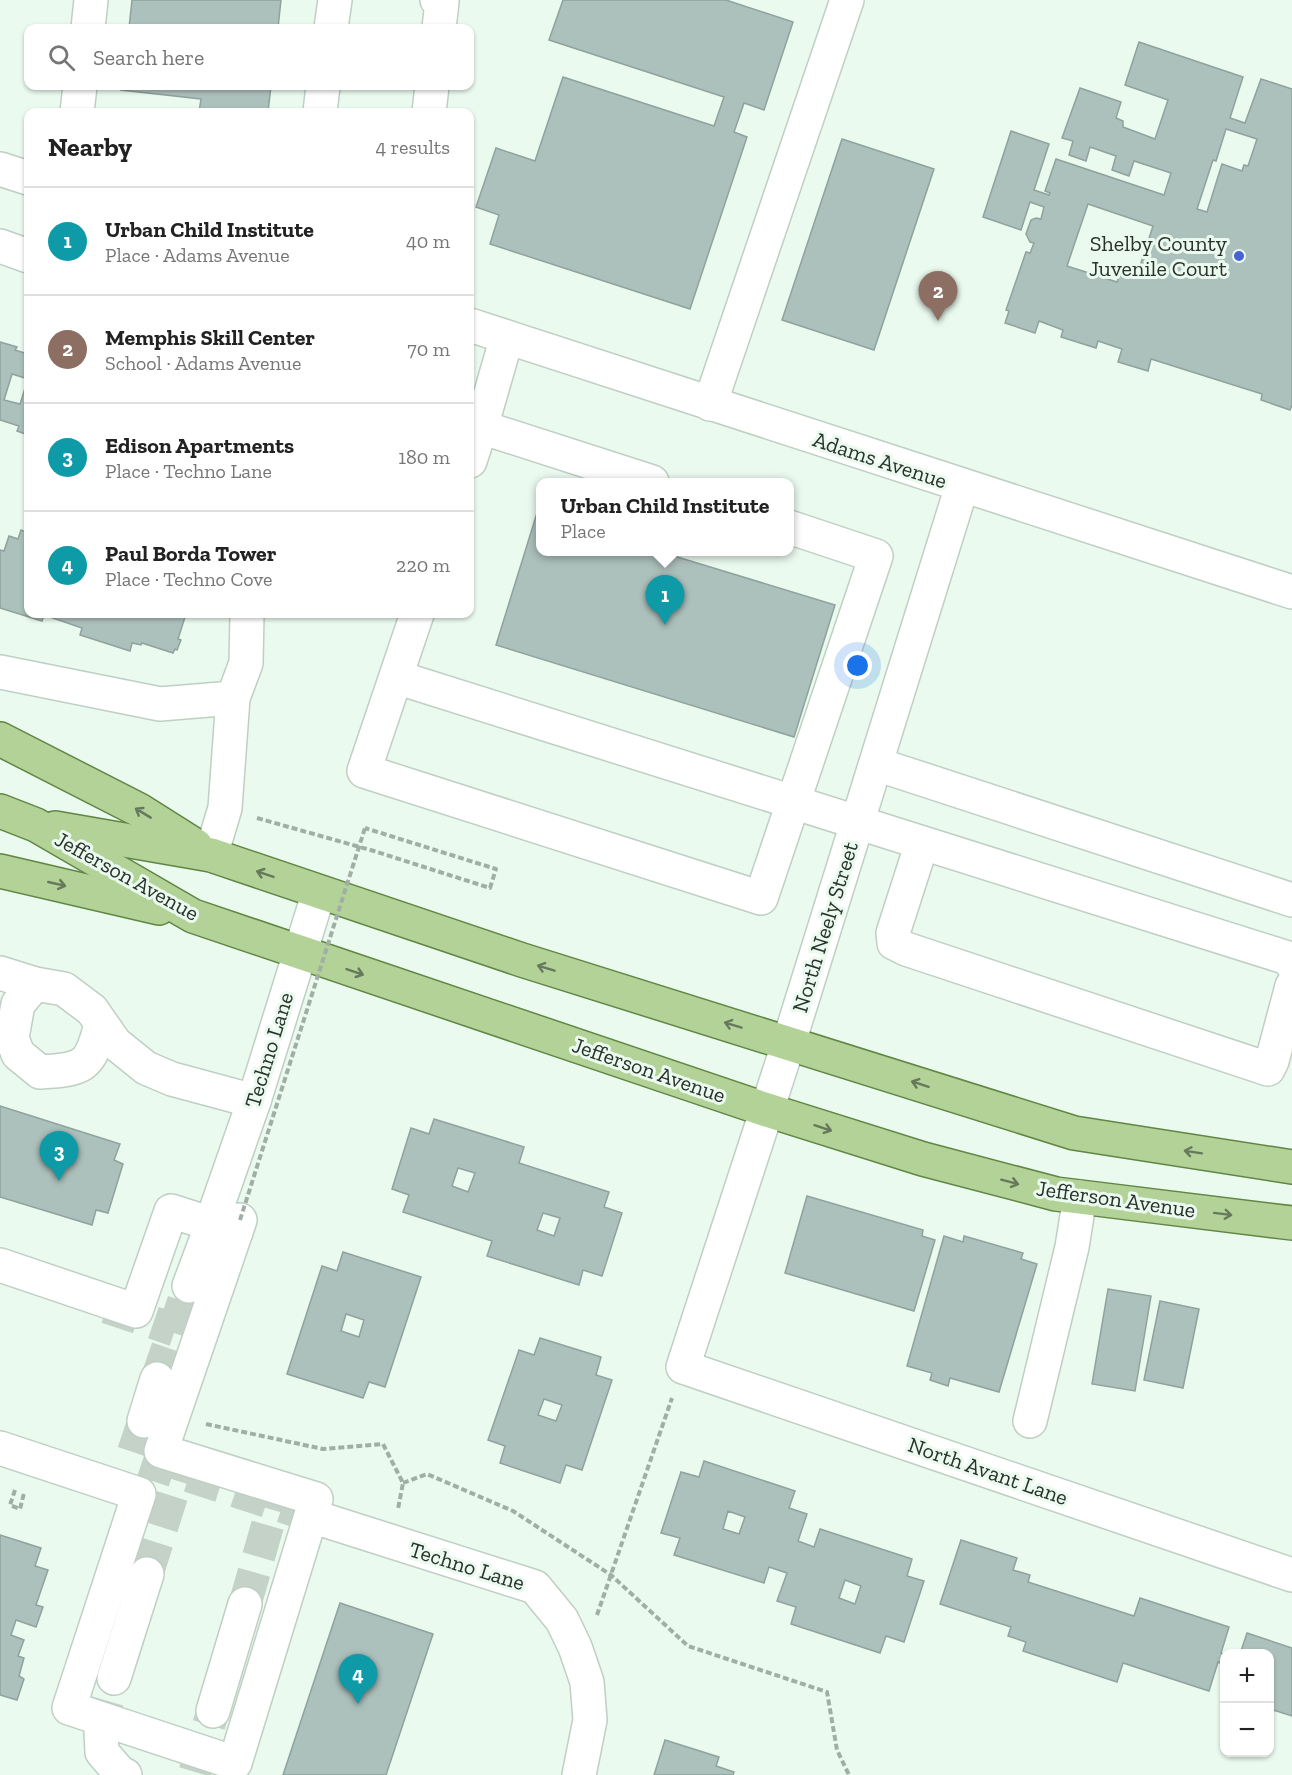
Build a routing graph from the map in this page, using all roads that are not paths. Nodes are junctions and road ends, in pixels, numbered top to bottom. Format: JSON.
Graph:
{"nodes":[{"id":1,"x":91,"y":0,"type":"edge"},
{"id":2,"x":335,"y":0,"type":"edge"},
{"id":3,"x":437,"y":0,"type":"edge"},
{"id":4,"x":847,"y":0,"type":"edge"},
{"id":5,"x":88,"y":24,"type":"edge"},
{"id":6,"x":332,"y":24,"type":"edge"},
{"id":7,"x":439,"y":24,"type":"edge"},
{"id":8,"x":80,"y":90,"type":"edge"},
{"id":9,"x":323,"y":90,"type":"edge"},
{"id":10,"x":432,"y":90,"type":"edge"},
{"id":11,"x":77,"y":108,"type":"edge"},
{"id":12,"x":321,"y":108,"type":"edge"},
{"id":13,"x":429,"y":108,"type":"edge"},
{"id":14,"x":0,"y":169,"type":"edge"},
{"id":15,"x":24,"y":177,"type":"edge"},
{"id":16,"x":0,"y":246,"type":"edge"},
{"id":17,"x":24,"y":255,"type":"edge"},
{"id":18,"x":474,"y":326,"type":"edge"},
{"id":19,"x":507,"y":337,"type":"junction"},
{"id":20,"x":710,"y":404,"type":"junction"},
{"id":21,"x":481,"y":427,"type":"junction"},
{"id":22,"x":474,"y":449,"type":"edge"},
{"id":23,"x":637,"y":478,"type":"edge"},
{"id":24,"x":962,"y":486,"type":"junction"},
{"id":25,"x":794,"y":529,"type":"edge"},
{"id":26,"x":1292,"y":592,"type":"edge"},
{"id":27,"x":247,"y":618,"type":"edge"},
{"id":28,"x":416,"y":618,"type":"edge"},
{"id":29,"x":0,"y":672,"type":"edge"},
{"id":30,"x":396,"y":677,"type":"junction"},
{"id":31,"x":233,"y":698,"type":"junction"},
{"id":32,"x":0,"y":739,"type":"edge"},
{"id":33,"x":876,"y":764,"type":"junction"},
{"id":34,"x":793,"y":803,"type":"junction"},
{"id":35,"x":0,"y":811,"type":"edge"},
{"id":36,"x":857,"y":823,"type":"junction"},
{"id":37,"x":36,"y":825,"type":"junction"},
{"id":38,"x":922,"y":843,"type":"junction"},
{"id":39,"x":211,"y":855,"type":"junction"},
{"id":40,"x":0,"y":871,"type":"edge"},
{"id":41,"x":319,"y":892,"type":"junction"},
{"id":42,"x":1292,"y":900,"type":"edge"},
{"id":43,"x":193,"y":916,"type":"junction"},
{"id":44,"x":300,"y":953,"type":"junction"},
{"id":45,"x":1292,"y":964,"type":"edge"},
{"id":46,"x":0,"y":973,"type":"edge"},
{"id":47,"x":35,"y":984,"type":"junction"},
{"id":48,"x":1292,"y":987,"type":"edge"},
{"id":49,"x":101,"y":1024,"type":"junction"},
{"id":50,"x":789,"y":1042,"type":"junction"},
{"id":51,"x":254,"y":1101,"type":"junction"},
{"id":52,"x":767,"y":1110,"type":"junction"},
{"id":53,"x":1292,"y":1167,"type":"edge"},
{"id":54,"x":1080,"y":1197,"type":"junction"},
{"id":55,"x":1292,"y":1223,"type":"edge"},
{"id":56,"x":225,"y":1224,"type":"junction"},
{"id":57,"x":0,"y":1265,"type":"edge"},
{"id":58,"x":189,"y":1286,"type":"tunnel mouth"},
{"id":59,"x":683,"y":1366,"type":"joint"},
{"id":60,"x":157,"y":1379,"type":"tunnel mouth"},
{"id":61,"x":169,"y":1418,"type":"junction"},
{"id":62,"x":1030,"y":1421,"type":"dead end"},
{"id":63,"x":0,"y":1448,"type":"edge"},
{"id":64,"x":161,"y":1451,"type":"junction"},
{"id":65,"x":139,"y":1494,"type":"junction"},
{"id":66,"x":327,"y":1521,"type":"tunnel mouth"},
{"id":67,"x":147,"y":1574,"type":"tunnel mouth"},
{"id":68,"x":1292,"y":1575,"type":"edge"},
{"id":69,"x":245,"y":1604,"type":"tunnel mouth"},
{"id":70,"x":114,"y":1678,"type":"tunnel mouth"},
{"id":71,"x":213,"y":1711,"type":"tunnel mouth"},
{"id":72,"x":101,"y":1733,"type":"tunnel mouth"},
{"id":73,"x":125,"y":1775,"type":"edge"},
{"id":74,"x":579,"y":1775,"type":"edge"}],
"edges":[{"from":1,"to":5,"type":"street"},
{"from":2,"to":6,"type":"street"},
{"from":3,"to":7,"type":"street"},
{"from":4,"to":20,"type":"street"},
{"from":8,"to":11,"type":"street"},
{"from":9,"to":12,"type":"street"},
{"from":10,"to":13,"type":"street"},
{"from":14,"to":15,"type":"street"},
{"from":16,"to":17,"type":"street"},
{"from":18,"to":19,"type":"street","name":"Adams Avenue"},
{"from":19,"to":20,"type":"street","name":"Adams Avenue"},
{"from":19,"to":21,"type":"street"},
{"from":20,"to":24,"type":"street","name":"Adams Avenue"},
{"from":21,"to":22,"type":"street"},
{"from":21,"to":23,"type":"street"},
{"from":24,"to":26,"type":"street","name":"Adams Avenue"},
{"from":24,"to":33,"type":"street","name":"North Neely Street"},
{"from":25,"to":34,"type":"street"},
{"from":27,"to":31,"type":"street"},
{"from":28,"to":30,"type":"street"},
{"from":29,"to":31,"type":"street"},
{"from":30,"to":34,"type":"street"},
{"from":30,"to":34,"type":"street"},
{"from":31,"to":39,"type":"street"},
{"from":39,"to":32,"type":"main road","one_way":true},
{"from":33,"to":36,"type":"street","name":"North Neely Street"},
{"from":33,"to":42,"type":"street"},
{"from":34,"to":36,"type":"street"},
{"from":35,"to":37,"type":"main road","name":"Jefferson Avenue"},
{"from":36,"to":38,"type":"street"},
{"from":36,"to":50,"type":"street","name":"North Neely Street"},
{"from":37,"to":39,"type":"main road","name":"Jefferson Avenue"},
{"from":37,"to":43,"type":"main road","name":"Jefferson Avenue"},
{"from":38,"to":45,"type":"street"},
{"from":38,"to":48,"type":"street"},
{"from":41,"to":39,"type":"main road","name":"Jefferson Avenue","one_way":true},
{"from":40,"to":43,"type":"main road","one_way":true},
{"from":41,"to":44,"type":"street","name":"Techno Lane"},
{"from":50,"to":41,"type":"main road","name":"Jefferson Avenue","one_way":true},
{"from":43,"to":44,"type":"main road","name":"Jefferson Avenue"},
{"from":44,"to":51,"type":"street","name":"Techno Lane"},
{"from":44,"to":52,"type":"main road","name":"Jefferson Avenue","one_way":true},
{"from":46,"to":47,"type":"street"},
{"from":47,"to":49,"type":"street"},
{"from":47,"to":49,"type":"street"},
{"from":49,"to":51,"type":"street"},
{"from":50,"to":52,"type":"street","name":"North Neely Street"},
{"from":53,"to":50,"type":"main road","name":"Jefferson Avenue","one_way":true},
{"from":51,"to":56,"type":"street","name":"Techno Lane"},
{"from":52,"to":54,"type":"main road","name":"Jefferson Avenue","one_way":true},
{"from":52,"to":59,"type":"street","name":"North Neely Street"},
{"from":54,"to":55,"type":"main road","name":"Jefferson Avenue","one_way":true},
{"from":54,"to":62,"type":"street"},
{"from":56,"to":57,"type":"street"},
{"from":56,"to":58,"type":"street","name":"Techno Lane"},
{"from":56,"to":61,"type":"street"},
{"from":59,"to":68,"type":"street","name":"North Avant Lane"},
{"from":60,"to":61,"type":"street"},
{"from":61,"to":64,"type":"street"},
{"from":63,"to":65,"type":"street"},
{"from":64,"to":65,"type":"street"},
{"from":64,"to":65,"type":"street"},
{"from":66,"to":74,"type":"street","name":"Techno Lane"},
{"from":67,"to":70,"type":"street"},
{"from":69,"to":71,"type":"street"},
{"from":72,"to":73,"type":"street"}]}
